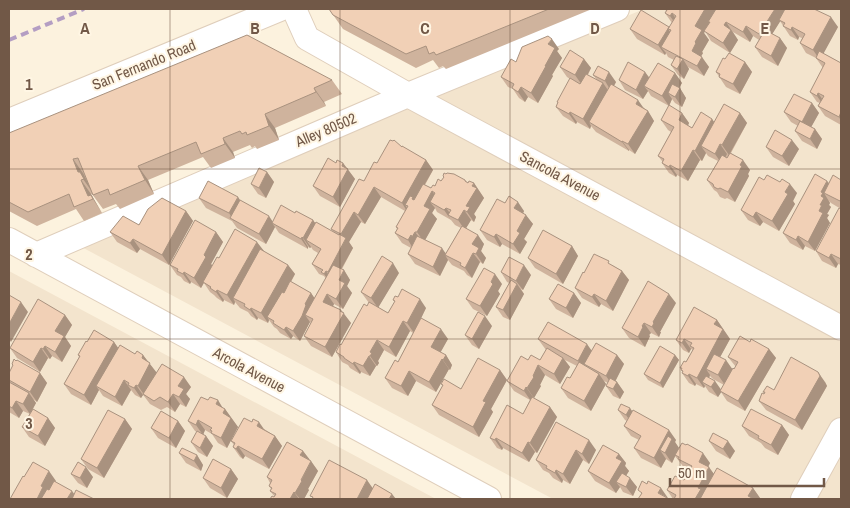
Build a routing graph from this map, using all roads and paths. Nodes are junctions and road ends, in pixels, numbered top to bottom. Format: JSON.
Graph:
{"nodes":[{"id":1,"x":280,"y":9,"type":"edge"},
{"id":2,"x":294,"y":9,"type":"edge"},
{"id":3,"x":617,"y":9,"type":"edge"},
{"id":4,"x":408,"y":95,"type":"junction"},
{"id":5,"x":9,"y":121,"type":"edge"},
{"id":6,"x":9,"y":240,"type":"edge"},
{"id":7,"x":36,"y":255,"type":"junction"},
{"id":8,"x":841,"y":328,"type":"edge"},
{"id":9,"x":841,"y":430,"type":"edge"},
{"id":10,"x":489,"y":499,"type":"edge"},
{"id":11,"x":802,"y":499,"type":"edge"}],
"edges":[{"from":1,"to":5,"type":"street","name":"San Fernando Road"},
{"from":2,"to":4,"type":"street","name":"Sancola Avenue"},
{"from":3,"to":4,"type":"street","name":"Alley 80502"},
{"from":4,"to":7,"type":"street","name":"Alley 80502"},
{"from":4,"to":8,"type":"street","name":"Sancola Avenue"},
{"from":6,"to":7,"type":"street","name":"Arcola Avenue"},
{"from":7,"to":10,"type":"street","name":"Arcola Avenue"},
{"from":9,"to":11,"type":"street"}]}
